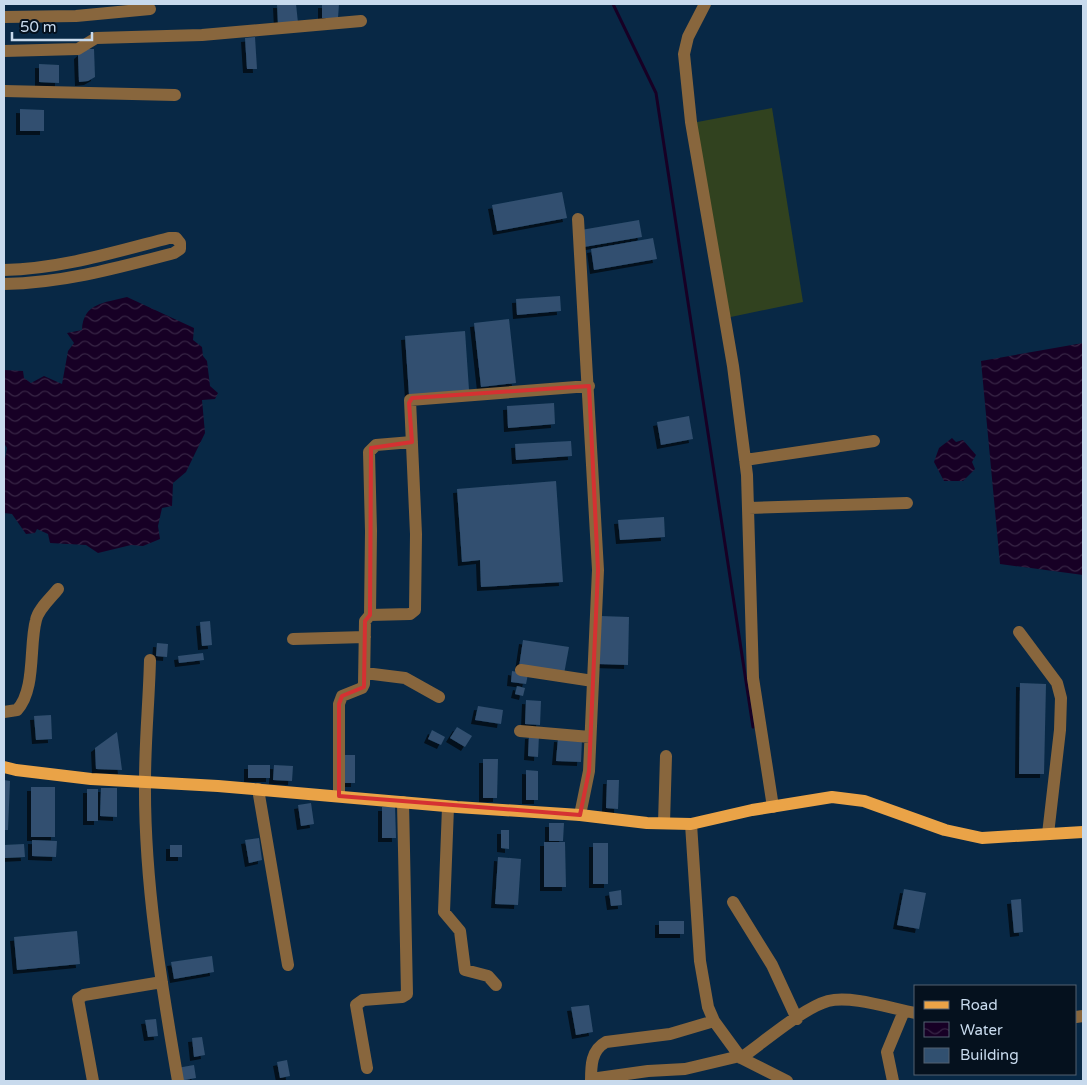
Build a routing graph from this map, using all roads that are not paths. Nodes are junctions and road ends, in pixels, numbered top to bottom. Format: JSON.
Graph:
{"nodes":[{"id":1,"x":705,"y":4,"type":"edge"},
{"id":2,"x":150,"y":9,"type":"dead end"},
{"id":3,"x":4,"y":17,"type":"edge"},
{"id":4,"x":362,"y":21,"type":"dead end"},
{"id":5,"x":4,"y":51,"type":"edge"},
{"id":6,"x":4,"y":91,"type":"edge"},
{"id":7,"x":175,"y":95,"type":"dead end"},
{"id":8,"x":578,"y":219,"type":"dead end"},
{"id":9,"x":4,"y":270,"type":"edge"},
{"id":10,"x":4,"y":284,"type":"edge"},
{"id":11,"x":589,"y":386,"type":"junction"},
{"id":12,"x":874,"y":441,"type":"dead end"},
{"id":13,"x":412,"y":442,"type":"junction"},
{"id":14,"x":745,"y":460,"type":"junction"},
{"id":15,"x":907,"y":504,"type":"dead end"},
{"id":16,"x":749,"y":508,"type":"junction"},
{"id":17,"x":58,"y":589,"type":"dead end"},
{"id":18,"x":370,"y":614,"type":"junction"},
{"id":19,"x":1020,"y":632,"type":"dead end"},
{"id":20,"x":365,"y":636,"type":"junction"},
{"id":21,"x":293,"y":638,"type":"dead end"},
{"id":22,"x":150,"y":660,"type":"dead end"},
{"id":23,"x":521,"y":670,"type":"dead end"},
{"id":24,"x":365,"y":673,"type":"junction"},
{"id":25,"x":593,"y":681,"type":"junction"},
{"id":26,"x":440,"y":696,"type":"dead end"},
{"id":27,"x":4,"y":712,"type":"edge"},
{"id":28,"x":520,"y":731,"type":"dead end"},
{"id":29,"x":590,"y":737,"type":"junction"},
{"id":30,"x":666,"y":756,"type":"dead end"},
{"id":31,"x":4,"y":767,"type":"edge"},
{"id":32,"x":145,"y":782,"type":"junction"},
{"id":33,"x":258,"y":789,"type":"junction"},
{"id":34,"x":339,"y":796,"type":"junction"},
{"id":35,"x":403,"y":802,"type":"junction"},
{"id":36,"x":448,"y":806,"type":"junction"},
{"id":37,"x":773,"y":807,"type":"junction"},
{"id":38,"x":580,"y":815,"type":"junction"},
{"id":39,"x":664,"y":823,"type":"junction"},
{"id":40,"x":691,"y":824,"type":"junction"},
{"id":41,"x":1083,"y":832,"type":"edge"},
{"id":42,"x":1048,"y":834,"type":"junction"},
{"id":43,"x":733,"y":902,"type":"dead end"},
{"id":44,"x":288,"y":965,"type":"dead end"},
{"id":45,"x":162,"y":982,"type":"junction"},
{"id":46,"x":496,"y":985,"type":"dead end"},
{"id":47,"x":910,"y":1012,"type":"edge"},
{"id":48,"x":797,"y":1019,"type":"junction"},
{"id":49,"x":714,"y":1021,"type":"junction"},
{"id":50,"x":737,"y":1052,"type":"junction"},
{"id":51,"x":368,"y":1068,"type":"dead end"},
{"id":52,"x":591,"y":1080,"type":"edge"},
{"id":53,"x":93,"y":1081,"type":"edge"},
{"id":54,"x":178,"y":1081,"type":"edge"},
{"id":55,"x":787,"y":1081,"type":"edge"},
{"id":56,"x":893,"y":1081,"type":"edge"}],
"edges":[{"from":1,"to":14,"type":"street"},
{"from":2,"to":3,"type":"street"},
{"from":4,"to":5,"type":"street"},
{"from":6,"to":7,"type":"street"},
{"from":8,"to":11,"type":"street"},
{"from":9,"to":10,"type":"street"},
{"from":11,"to":13,"type":"street"},
{"from":11,"to":25,"type":"street"},
{"from":12,"to":14,"type":"street"},
{"from":13,"to":18,"type":"street"},
{"from":13,"to":18,"type":"street"},
{"from":14,"to":16,"type":"street"},
{"from":15,"to":16,"type":"street"},
{"from":16,"to":37,"type":"street"},
{"from":17,"to":27,"type":"street"},
{"from":18,"to":20,"type":"street"},
{"from":19,"to":42,"type":"street"},
{"from":20,"to":21,"type":"street"},
{"from":20,"to":24,"type":"street"},
{"from":22,"to":32,"type":"street"},
{"from":23,"to":25,"type":"street"},
{"from":24,"to":26,"type":"street"},
{"from":24,"to":34,"type":"street"},
{"from":25,"to":29,"type":"street"},
{"from":28,"to":29,"type":"street"},
{"from":29,"to":38,"type":"street"},
{"from":30,"to":39,"type":"street"},
{"from":31,"to":32,"type":"main road"},
{"from":32,"to":33,"type":"main road"},
{"from":32,"to":45,"type":"street"},
{"from":33,"to":34,"type":"main road"},
{"from":33,"to":44,"type":"street"},
{"from":34,"to":35,"type":"main road"},
{"from":35,"to":36,"type":"main road"},
{"from":35,"to":51,"type":"street"},
{"from":36,"to":38,"type":"main road"},
{"from":36,"to":46,"type":"street"},
{"from":37,"to":40,"type":"main road"},
{"from":37,"to":42,"type":"main road"},
{"from":38,"to":39,"type":"main road"},
{"from":39,"to":40,"type":"main road"},
{"from":40,"to":49,"type":"street"},
{"from":41,"to":42,"type":"main road"},
{"from":43,"to":48,"type":"street"},
{"from":45,"to":53,"type":"street"},
{"from":45,"to":54,"type":"street"},
{"from":47,"to":48,"type":"street"},
{"from":47,"to":56,"type":"street"},
{"from":48,"to":50,"type":"street"},
{"from":49,"to":50,"type":"street"},
{"from":49,"to":52,"type":"street"},
{"from":50,"to":52,"type":"street"},
{"from":50,"to":55,"type":"street"}]}
